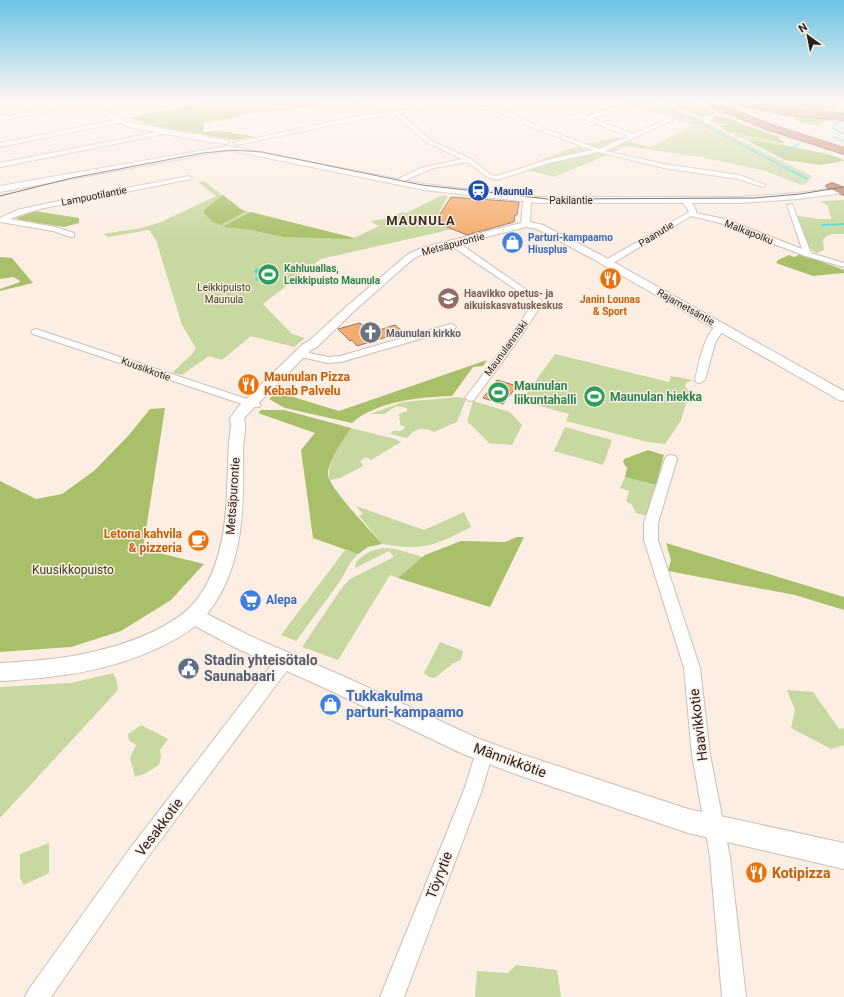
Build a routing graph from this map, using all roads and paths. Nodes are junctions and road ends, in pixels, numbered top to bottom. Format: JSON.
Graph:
{"nodes":[{"id":1,"x":86,"y":148,"type":"edge"},
{"id":2,"x":219,"y":148,"type":"edge"},
{"id":3,"x":244,"y":148,"type":"edge"},
{"id":4,"x":442,"y":148,"type":"edge"},
{"id":5,"x":588,"y":148,"type":"edge"},
{"id":6,"x":605,"y":148,"type":"edge"},
{"id":7,"x":833,"y":148,"type":"edge"},
{"id":8,"x":597,"y":151,"type":"junction"},
{"id":9,"x":844,"y":151,"type":"edge"},
{"id":10,"x":469,"y":160,"type":"junction"},
{"id":11,"x":0,"y":164,"type":"edge"},
{"id":12,"x":189,"y":178,"type":"dead end"},
{"id":13,"x":399,"y":180,"type":"junction"},
{"id":14,"x":763,"y":185,"type":"dead end"},
{"id":15,"x":841,"y":188,"type":"edge"},
{"id":16,"x":0,"y":190,"type":"edge"},
{"id":17,"x":529,"y":197,"type":"junction"},
{"id":18,"x":685,"y":200,"type":"junction"},
{"id":19,"x":790,"y":205,"type":"dead end"},
{"id":20,"x":690,"y":214,"type":"junction"},
{"id":21,"x":1,"y":220,"type":"edge"},
{"id":22,"x":525,"y":224,"type":"junction"},
{"id":23,"x":71,"y":235,"type":"dead end"},
{"id":24,"x":453,"y":243,"type":"junction"},
{"id":25,"x":808,"y":254,"type":"junction"},
{"id":26,"x":831,"y":262,"type":"junction"},
{"id":27,"x":607,"y":263,"type":"junction"},
{"id":28,"x":844,"y":265,"type":"edge"},
{"id":29,"x":844,"y":268,"type":"edge"},
{"id":30,"x":451,"y":327,"type":"dead end"},
{"id":31,"x":720,"y":327,"type":"junction"},
{"id":32,"x":36,"y":332,"type":"dead end"},
{"id":33,"x":306,"y":351,"type":"junction"},
{"id":34,"x":700,"y":380,"type":"dead end"},
{"id":35,"x":844,"y":397,"type":"edge"},
{"id":36,"x":470,"y":398,"type":"dead end"},
{"id":37,"x":252,"y":404,"type":"junction"},
{"id":38,"x":671,"y":459,"type":"dead end"},
{"id":39,"x":193,"y":616,"type":"junction"},
{"id":40,"x":285,"y":660,"type":"junction"},
{"id":41,"x":0,"y":672,"type":"edge"},
{"id":42,"x":484,"y":752,"type":"junction"},
{"id":43,"x":713,"y":826,"type":"junction"},
{"id":44,"x":844,"y":856,"type":"edge"},
{"id":45,"x":37,"y":997,"type":"edge"},
{"id":46,"x":392,"y":997,"type":"edge"},
{"id":47,"x":734,"y":997,"type":"edge"}],
"edges":[{"from":1,"to":11,"type":"street"},
{"from":2,"to":16,"type":"main road"},
{"from":3,"to":13,"type":"main road","name":"Pakilantie"},
{"from":4,"to":10,"type":"street"},
{"from":5,"to":8,"type":"street"},
{"from":6,"to":8,"type":"street"},
{"from":7,"to":9,"type":"highway"},
{"from":8,"to":10,"type":"street"},
{"from":8,"to":14,"type":"street"},
{"from":10,"to":13,"type":"street"},
{"from":12,"to":21,"type":"street","name":"Lampuotilantie"},
{"from":13,"to":17,"type":"main road","name":"Pakilantie"},
{"from":15,"to":17,"type":"main road","name":"Pakilantie"},
{"from":15,"to":18,"type":"main road","name":"Pakilantie"},
{"from":17,"to":18,"type":"main road","name":"Pakilantie"},
{"from":17,"to":22,"type":"street"},
{"from":18,"to":20,"type":"street"},
{"from":19,"to":25,"type":"street"},
{"from":20,"to":25,"type":"street","name":"Malkapolku"},
{"from":20,"to":27,"type":"street","name":"Paanutie"},
{"from":21,"to":23,"type":"street"},
{"from":22,"to":24,"type":"street","name":"Metsäpurontie"},
{"from":22,"to":27,"type":"street","name":"Rajametsäntie"},
{"from":24,"to":33,"type":"street","name":"Metsäpurontie"},
{"from":24,"to":36,"type":"street","name":"Maunulanmäki"},
{"from":25,"to":26,"type":"street","name":"Malkapolku"},
{"from":26,"to":28,"type":"street"},
{"from":26,"to":29,"type":"street"},
{"from":27,"to":31,"type":"street","name":"Rajametsäntie"},
{"from":30,"to":33,"type":"street"},
{"from":31,"to":34,"type":"street"},
{"from":31,"to":35,"type":"street","name":"Rajametsäntie"},
{"from":32,"to":37,"type":"street","name":"Kuusikkotie"},
{"from":33,"to":37,"type":"street","name":"Metsäpurontie"},
{"from":37,"to":39,"type":"street","name":"Metsäpurontie"},
{"from":38,"to":43,"type":"street","name":"Haavikkotie"},
{"from":39,"to":40,"type":"street","name":"Männikkötie"},
{"from":39,"to":41,"type":"street","name":"Metsäpurontie"},
{"from":40,"to":42,"type":"street","name":"Männikkötie"},
{"from":40,"to":45,"type":"street","name":"Vesakkotie"},
{"from":42,"to":43,"type":"street","name":"Männikkötie"},
{"from":42,"to":46,"type":"street","name":"Töyrytie"},
{"from":43,"to":44,"type":"street","name":"Männikkötie"},
{"from":43,"to":47,"type":"street","name":"Haavikkotie"}]}
